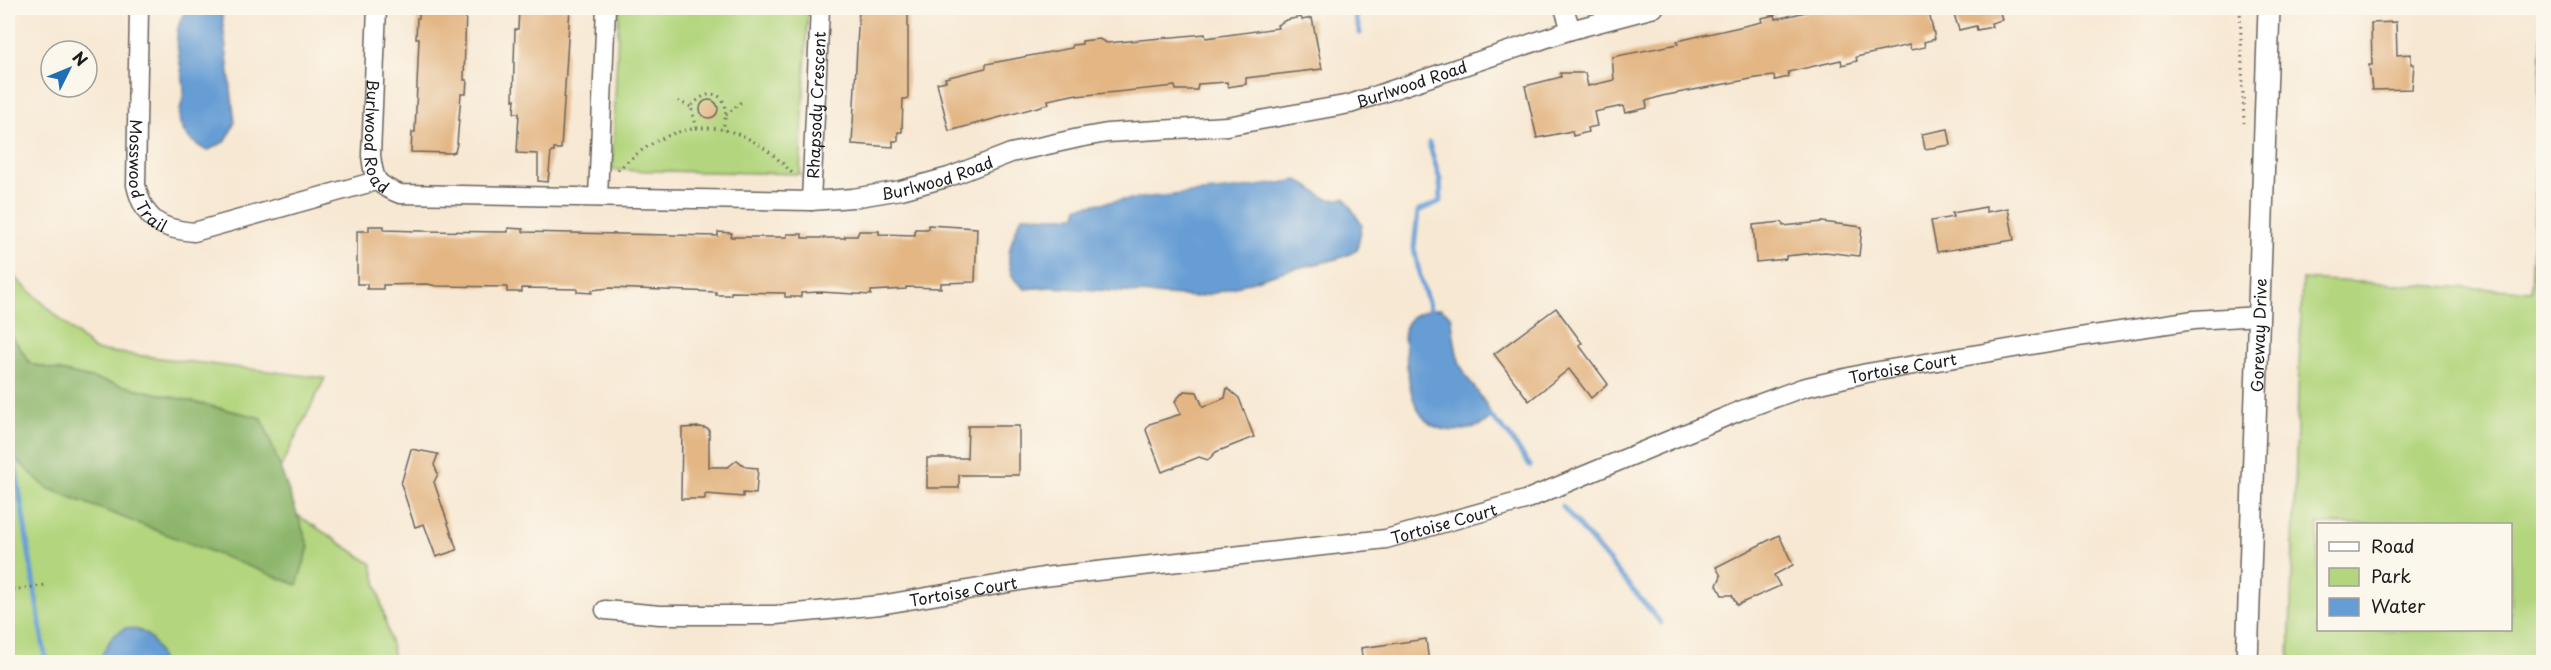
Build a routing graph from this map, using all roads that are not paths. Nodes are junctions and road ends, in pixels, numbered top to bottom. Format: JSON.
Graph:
{"nodes":[{"id":1,"x":139,"y":8,"type":"edge"},
{"id":2,"x":377,"y":8,"type":"edge"},
{"id":3,"x":606,"y":8,"type":"edge"},
{"id":4,"x":820,"y":8,"type":"edge"},
{"id":5,"x":1564,"y":8,"type":"edge"},
{"id":6,"x":1654,"y":8,"type":"edge"},
{"id":7,"x":2269,"y":8,"type":"edge"},
{"id":8,"x":1571,"y":30,"type":"junction"},
{"id":9,"x":376,"y":181,"type":"junction"},
{"id":10,"x":598,"y":197,"type":"junction"},
{"id":11,"x":812,"y":201,"type":"junction"},
{"id":12,"x":2259,"y":316,"type":"junction"},
{"id":13,"x":605,"y":610,"type":"dead end"},
{"id":14,"x":2247,"y":663,"type":"edge"}],
"edges":[{"from":1,"to":9,"type":"street","name":"Mosswood Trail"},
{"from":2,"to":9,"type":"street","name":"Burlwood Road"},
{"from":3,"to":10,"type":"street"},
{"from":4,"to":11,"type":"street","name":"Rhapsody Crescent"},
{"from":5,"to":8,"type":"street"},
{"from":6,"to":8,"type":"street","name":"Burlwood Road"},
{"from":7,"to":12,"type":"street","name":"Goreway Drive"},
{"from":8,"to":11,"type":"street","name":"Burlwood Road"},
{"from":9,"to":10,"type":"street","name":"Burlwood Road"},
{"from":10,"to":11,"type":"street","name":"Burlwood Road"},
{"from":12,"to":13,"type":"street","name":"Tortoise Court"},
{"from":12,"to":14,"type":"street","name":"Goreway Drive"}]}
